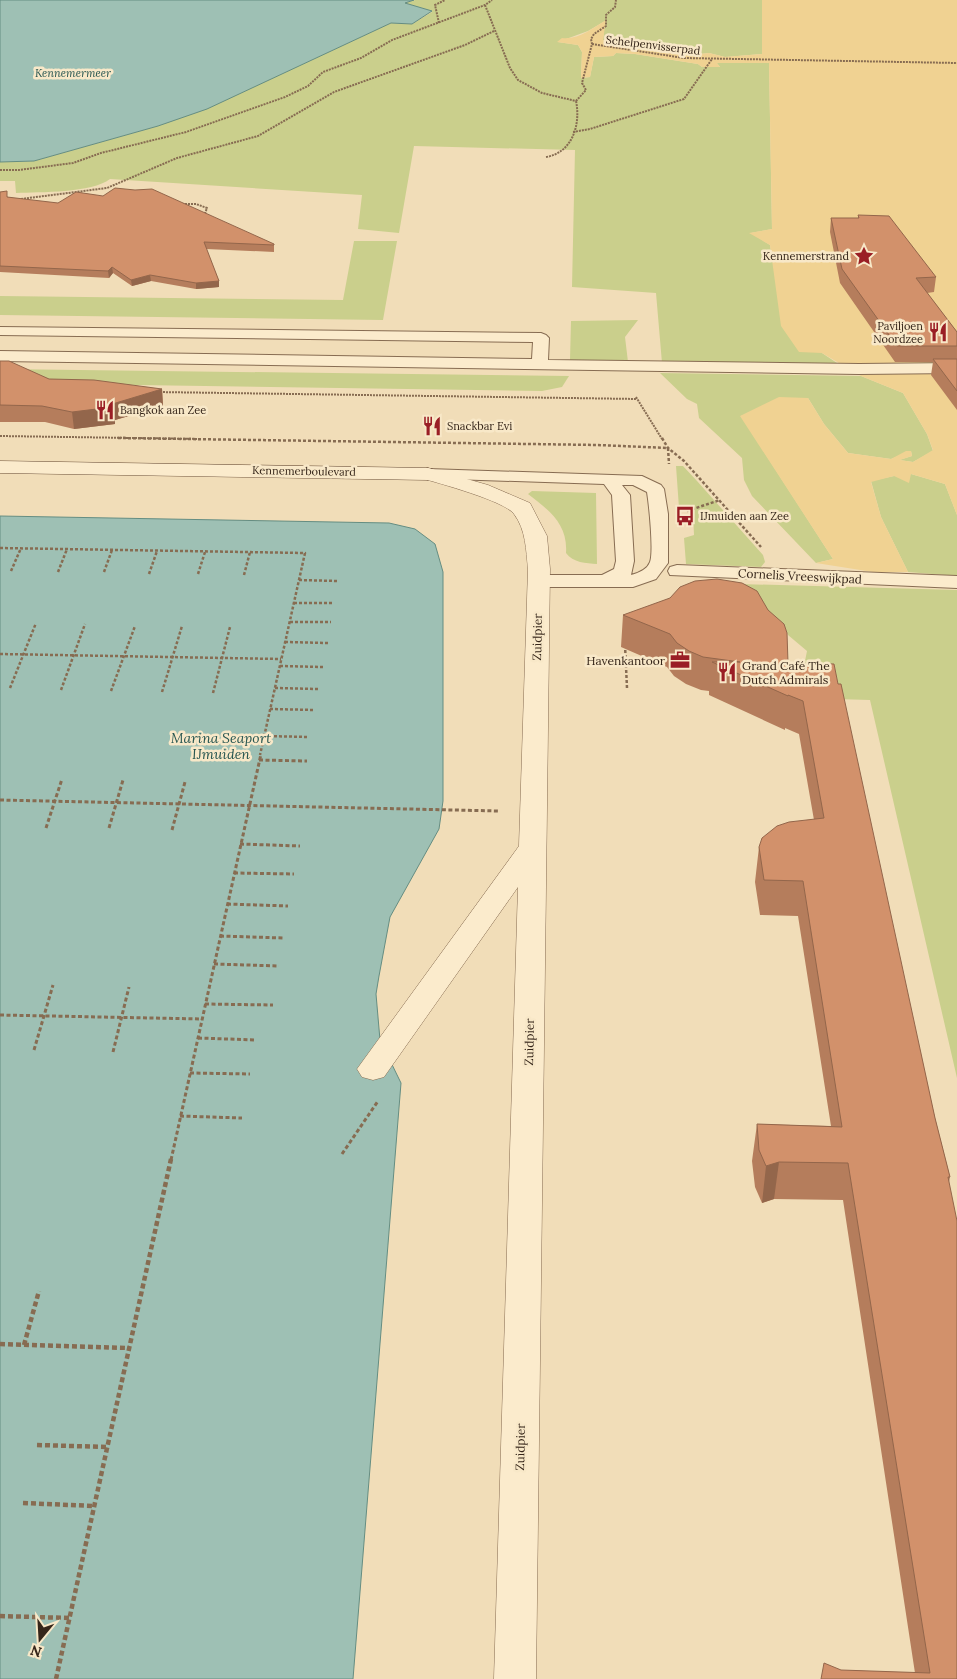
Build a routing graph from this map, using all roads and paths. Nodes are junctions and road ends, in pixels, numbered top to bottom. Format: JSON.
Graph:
{"nodes":[{"id":1,"x":445,"y":0,"type":"edge"},
{"id":2,"x":492,"y":0,"type":"edge"},
{"id":3,"x":616,"y":0,"type":"edge"},
{"id":4,"x":485,"y":5,"type":"junction"},
{"id":5,"x":439,"y":23,"type":"junction"},
{"id":6,"x":494,"y":31,"type":"junction"},
{"id":7,"x":592,"y":44,"type":"junction"},
{"id":8,"x":712,"y":59,"type":"junction"},
{"id":9,"x":957,"y":63,"type":"edge"},
{"id":10,"x":576,"y":101,"type":"junction"},
{"id":11,"x":573,"y":132,"type":"junction"},
{"id":12,"x":546,"y":157,"type":"dead end"},
{"id":13,"x":0,"y":170,"type":"edge"},
{"id":14,"x":20,"y":199,"type":"edge"},
{"id":15,"x":175,"y":205,"type":"edge"},
{"id":16,"x":200,"y":217,"type":"edge"},
{"id":17,"x":0,"y":331,"type":"edge"},
{"id":18,"x":0,"y":356,"type":"edge"},
{"id":19,"x":540,"y":364,"type":"junction"},
{"id":20,"x":621,"y":366,"type":"junction"},
{"id":21,"x":957,"y":368,"type":"edge"},
{"id":22,"x":201,"y":386,"type":"dead end"},
{"id":23,"x":148,"y":392,"type":"edge"},
{"id":24,"x":198,"y":392,"type":"junction"},
{"id":25,"x":637,"y":399,"type":"junction"},
{"id":26,"x":0,"y":436,"type":"edge"},
{"id":27,"x":668,"y":448,"type":"junction"},
{"id":28,"x":0,"y":466,"type":"edge"},
{"id":29,"x":428,"y":474,"type":"junction"},
{"id":30,"x":609,"y":479,"type":"junction"},
{"id":31,"x":720,"y":500,"type":"junction"},
{"id":32,"x":680,"y":514,"type":"dead end"},
{"id":33,"x":0,"y":548,"type":"edge"},
{"id":34,"x":21,"y":548,"type":"junction"},
{"id":35,"x":67,"y":549,"type":"junction"},
{"id":36,"x":112,"y":550,"type":"junction"},
{"id":37,"x":157,"y":551,"type":"junction"},
{"id":38,"x":204,"y":552,"type":"junction"},
{"id":39,"x":250,"y":552,"type":"junction"},
{"id":40,"x":11,"y":571,"type":"dead end"},
{"id":41,"x":677,"y":571,"type":"dead end"},
{"id":42,"x":58,"y":572,"type":"dead end"},
{"id":43,"x":104,"y":572,"type":"dead end"},
{"id":44,"x":149,"y":574,"type":"dead end"},
{"id":45,"x":198,"y":574,"type":"dead end"},
{"id":46,"x":784,"y":574,"type":"junction"},
{"id":47,"x":244,"y":575,"type":"dead end"},
{"id":48,"x":299,"y":580,"type":"junction"},
{"id":49,"x":338,"y":581,"type":"dead end"},
{"id":50,"x":539,"y":581,"type":"junction"},
{"id":51,"x":604,"y":582,"type":"junction"},
{"id":52,"x":957,"y":582,"type":"edge"},
{"id":53,"x":294,"y":602,"type":"junction"},
{"id":54,"x":334,"y":603,"type":"dead end"},
{"id":55,"x":290,"y":622,"type":"junction"},
{"id":56,"x":331,"y":622,"type":"dead end"},
{"id":57,"x":36,"y":623,"type":"dead end"},
{"id":58,"x":85,"y":624,"type":"dead end"},
{"id":59,"x":135,"y":626,"type":"dead end"},
{"id":60,"x":182,"y":626,"type":"dead end"},
{"id":61,"x":230,"y":627,"type":"dead end"},
{"id":62,"x":625,"y":640,"type":"dead end"},
{"id":63,"x":285,"y":642,"type":"junction"},
{"id":64,"x":328,"y":643,"type":"dead end"},
{"id":65,"x":0,"y":654,"type":"edge"},
{"id":66,"x":25,"y":654,"type":"junction"},
{"id":67,"x":74,"y":655,"type":"junction"},
{"id":68,"x":123,"y":656,"type":"junction"},
{"id":69,"x":173,"y":657,"type":"junction"},
{"id":70,"x":222,"y":658,"type":"junction"},
{"id":71,"x":281,"y":659,"type":"junction"},
{"id":72,"x":280,"y":666,"type":"junction"},
{"id":73,"x":323,"y":667,"type":"dead end"},
{"id":74,"x":10,"y":688,"type":"dead end"},
{"id":75,"x":275,"y":688,"type":"junction"},
{"id":76,"x":627,"y":688,"type":"dead end"},
{"id":77,"x":318,"y":689,"type":"dead end"},
{"id":78,"x":61,"y":690,"type":"dead end"},
{"id":79,"x":111,"y":691,"type":"dead end"},
{"id":80,"x":162,"y":692,"type":"dead end"},
{"id":81,"x":213,"y":693,"type":"dead end"},
{"id":82,"x":270,"y":709,"type":"junction"},
{"id":83,"x":314,"y":710,"type":"dead end"},
{"id":84,"x":264,"y":736,"type":"junction"},
{"id":85,"x":309,"y":737,"type":"dead end"},
{"id":86,"x":259,"y":760,"type":"junction"},
{"id":87,"x":307,"y":761,"type":"dead end"},
{"id":88,"x":62,"y":779,"type":"dead end"},
{"id":89,"x":123,"y":780,"type":"dead end"},
{"id":90,"x":185,"y":782,"type":"dead end"},
{"id":91,"x":0,"y":800,"type":"edge"},
{"id":92,"x":54,"y":802,"type":"junction"},
{"id":93,"x":117,"y":803,"type":"junction"},
{"id":94,"x":180,"y":804,"type":"junction"},
{"id":95,"x":249,"y":805,"type":"junction"},
{"id":96,"x":501,"y":811,"type":"dead end"},
{"id":97,"x":46,"y":828,"type":"dead end"},
{"id":98,"x":109,"y":828,"type":"dead end"},
{"id":99,"x":172,"y":830,"type":"dead end"},
{"id":100,"x":240,"y":844,"type":"junction"},
{"id":101,"x":300,"y":846,"type":"dead end"},
{"id":102,"x":533,"y":846,"type":"junction"},
{"id":103,"x":234,"y":873,"type":"junction"},
{"id":104,"x":294,"y":874,"type":"dead end"},
{"id":105,"x":227,"y":904,"type":"junction"},
{"id":106,"x":288,"y":906,"type":"dead end"},
{"id":107,"x":220,"y":936,"type":"junction"},
{"id":108,"x":283,"y":938,"type":"dead end"},
{"id":109,"x":214,"y":964,"type":"junction"},
{"id":110,"x":279,"y":966,"type":"dead end"},
{"id":111,"x":53,"y":985,"type":"dead end"},
{"id":112,"x":130,"y":987,"type":"dead end"},
{"id":113,"x":205,"y":1004,"type":"junction"},
{"id":114,"x":273,"y":1005,"type":"dead end"},
{"id":115,"x":0,"y":1015,"type":"edge"},
{"id":116,"x":44,"y":1016,"type":"junction"},
{"id":117,"x":121,"y":1017,"type":"junction"},
{"id":118,"x":202,"y":1019,"type":"junction"},
{"id":119,"x":198,"y":1038,"type":"junction"},
{"id":120,"x":256,"y":1040,"type":"dead end"},
{"id":121,"x":34,"y":1050,"type":"dead end"},
{"id":122,"x":113,"y":1052,"type":"dead end"},
{"id":123,"x":373,"y":1069,"type":"dead end"},
{"id":124,"x":190,"y":1073,"type":"junction"},
{"id":125,"x":250,"y":1074,"type":"dead end"},
{"id":126,"x":180,"y":1116,"type":"junction"},
{"id":127,"x":242,"y":1118,"type":"dead end"},
{"id":128,"x":39,"y":1291,"type":"dead end"},
{"id":129,"x":0,"y":1344,"type":"edge"},
{"id":130,"x":24,"y":1345,"type":"junction"},
{"id":131,"x":129,"y":1348,"type":"junction"},
{"id":132,"x":37,"y":1445,"type":"dead end"},
{"id":133,"x":107,"y":1447,"type":"junction"},
{"id":134,"x":22,"y":1503,"type":"dead end"},
{"id":135,"x":94,"y":1506,"type":"junction"},
{"id":136,"x":0,"y":1616,"type":"edge"},
{"id":137,"x":69,"y":1618,"type":"junction"},
{"id":138,"x":56,"y":1679,"type":"edge"},
{"id":139,"x":515,"y":1679,"type":"edge"}],
"edges":[{"from":1,"to":5,"type":"path"},
{"from":2,"to":4,"type":"path"},
{"from":3,"to":7,"type":"path"},
{"from":4,"to":5,"type":"path"},
{"from":4,"to":6,"type":"path"},
{"from":5,"to":13,"type":"path"},
{"from":6,"to":10,"type":"path"},
{"from":6,"to":14,"type":"path"},
{"from":7,"to":8,"type":"path","name":"Schelpenvisserpad"},
{"from":7,"to":10,"type":"path"},
{"from":8,"to":9,"type":"path","name":"Schelpenvisserpad"},
{"from":8,"to":11,"type":"path"},
{"from":10,"to":11,"type":"path"},
{"from":11,"to":12,"type":"path"},
{"from":15,"to":16,"type":"path"},
{"from":17,"to":19,"type":"lane"},
{"from":18,"to":19,"type":"lane"},
{"from":19,"to":20,"type":"lane"},
{"from":20,"to":21,"type":"lane"},
{"from":20,"to":25,"type":"path"},
{"from":22,"to":24,"type":"path"},
{"from":23,"to":24,"type":"path"},
{"from":24,"to":25,"type":"path"},
{"from":25,"to":27,"type":"path"},
{"from":26,"to":27,"type":"path"},
{"from":27,"to":31,"type":"path"},
{"from":28,"to":29,"type":"street","name":"Kennemerboulevard"},
{"from":29,"to":30,"type":"lane","name":"Kennemerboulevard"},
{"from":29,"to":50,"type":"street","name":"Zuidpier"},
{"from":30,"to":51,"type":"lane"},
{"from":30,"to":51,"type":"lane","name":"Kennemerboulevard"},
{"from":31,"to":32,"type":"path"},
{"from":31,"to":46,"type":"path"},
{"from":33,"to":34,"type":"path"},
{"from":34,"to":35,"type":"path"},
{"from":34,"to":40,"type":"path"},
{"from":35,"to":36,"type":"path"},
{"from":35,"to":42,"type":"path"},
{"from":36,"to":37,"type":"path"},
{"from":36,"to":43,"type":"path"},
{"from":37,"to":38,"type":"path"},
{"from":37,"to":44,"type":"path"},
{"from":38,"to":39,"type":"path"},
{"from":38,"to":45,"type":"path"},
{"from":39,"to":47,"type":"path"},
{"from":39,"to":48,"type":"path"},
{"from":41,"to":46,"type":"lane","name":"Cornelis Vreeswijkpad"},
{"from":46,"to":52,"type":"lane","name":"Cornelis Vreeswijkpad"},
{"from":48,"to":49,"type":"path"},
{"from":48,"to":53,"type":"path"},
{"from":50,"to":51,"type":"lane","name":"Kennemerboulevard"},
{"from":50,"to":102,"type":"street","name":"Zuidpier"},
{"from":53,"to":54,"type":"path"},
{"from":53,"to":55,"type":"path"},
{"from":55,"to":56,"type":"path"},
{"from":55,"to":63,"type":"path"},
{"from":57,"to":66,"type":"path"},
{"from":58,"to":67,"type":"path"},
{"from":59,"to":68,"type":"path"},
{"from":60,"to":69,"type":"path"},
{"from":61,"to":70,"type":"path"},
{"from":62,"to":76,"type":"path"},
{"from":63,"to":64,"type":"path"},
{"from":63,"to":71,"type":"path"},
{"from":65,"to":66,"type":"path"},
{"from":66,"to":67,"type":"path"},
{"from":66,"to":74,"type":"path"},
{"from":67,"to":68,"type":"path"},
{"from":67,"to":78,"type":"path"},
{"from":68,"to":69,"type":"path"},
{"from":68,"to":79,"type":"path"},
{"from":69,"to":70,"type":"path"},
{"from":69,"to":80,"type":"path"},
{"from":70,"to":71,"type":"path"},
{"from":70,"to":81,"type":"path"},
{"from":71,"to":72,"type":"path"},
{"from":72,"to":73,"type":"path"},
{"from":72,"to":75,"type":"path"},
{"from":75,"to":77,"type":"path"},
{"from":75,"to":82,"type":"path"},
{"from":82,"to":83,"type":"path"},
{"from":82,"to":84,"type":"path"},
{"from":84,"to":85,"type":"path"},
{"from":84,"to":86,"type":"path"},
{"from":86,"to":87,"type":"path"},
{"from":86,"to":95,"type":"path"},
{"from":88,"to":92,"type":"path"},
{"from":89,"to":93,"type":"path"},
{"from":90,"to":94,"type":"path"},
{"from":91,"to":92,"type":"path"},
{"from":92,"to":93,"type":"path"},
{"from":92,"to":97,"type":"path"},
{"from":93,"to":94,"type":"path"},
{"from":93,"to":98,"type":"path"},
{"from":94,"to":95,"type":"path"},
{"from":94,"to":99,"type":"path"},
{"from":95,"to":96,"type":"path"},
{"from":95,"to":100,"type":"path"},
{"from":100,"to":101,"type":"path"},
{"from":100,"to":103,"type":"path"},
{"from":102,"to":123,"type":"street"},
{"from":102,"to":139,"type":"street","name":"Zuidpier"},
{"from":103,"to":104,"type":"path"},
{"from":103,"to":105,"type":"path"},
{"from":105,"to":106,"type":"path"},
{"from":105,"to":107,"type":"path"},
{"from":107,"to":108,"type":"path"},
{"from":107,"to":109,"type":"path"},
{"from":109,"to":110,"type":"path"},
{"from":109,"to":113,"type":"path"},
{"from":111,"to":116,"type":"path"},
{"from":112,"to":117,"type":"path"},
{"from":113,"to":114,"type":"path"},
{"from":113,"to":118,"type":"path"},
{"from":115,"to":116,"type":"path"},
{"from":116,"to":117,"type":"path"},
{"from":116,"to":121,"type":"path"},
{"from":117,"to":118,"type":"path"},
{"from":117,"to":122,"type":"path"},
{"from":118,"to":119,"type":"path"},
{"from":119,"to":120,"type":"path"},
{"from":119,"to":124,"type":"path"},
{"from":124,"to":125,"type":"path"},
{"from":124,"to":126,"type":"path"},
{"from":126,"to":127,"type":"path"},
{"from":126,"to":131,"type":"path"},
{"from":128,"to":130,"type":"path"},
{"from":129,"to":130,"type":"path"},
{"from":130,"to":131,"type":"path"},
{"from":131,"to":133,"type":"path"},
{"from":132,"to":133,"type":"path"},
{"from":133,"to":135,"type":"path"},
{"from":134,"to":135,"type":"path"},
{"from":135,"to":137,"type":"path"},
{"from":136,"to":137,"type":"path"},
{"from":137,"to":138,"type":"path"}]}
